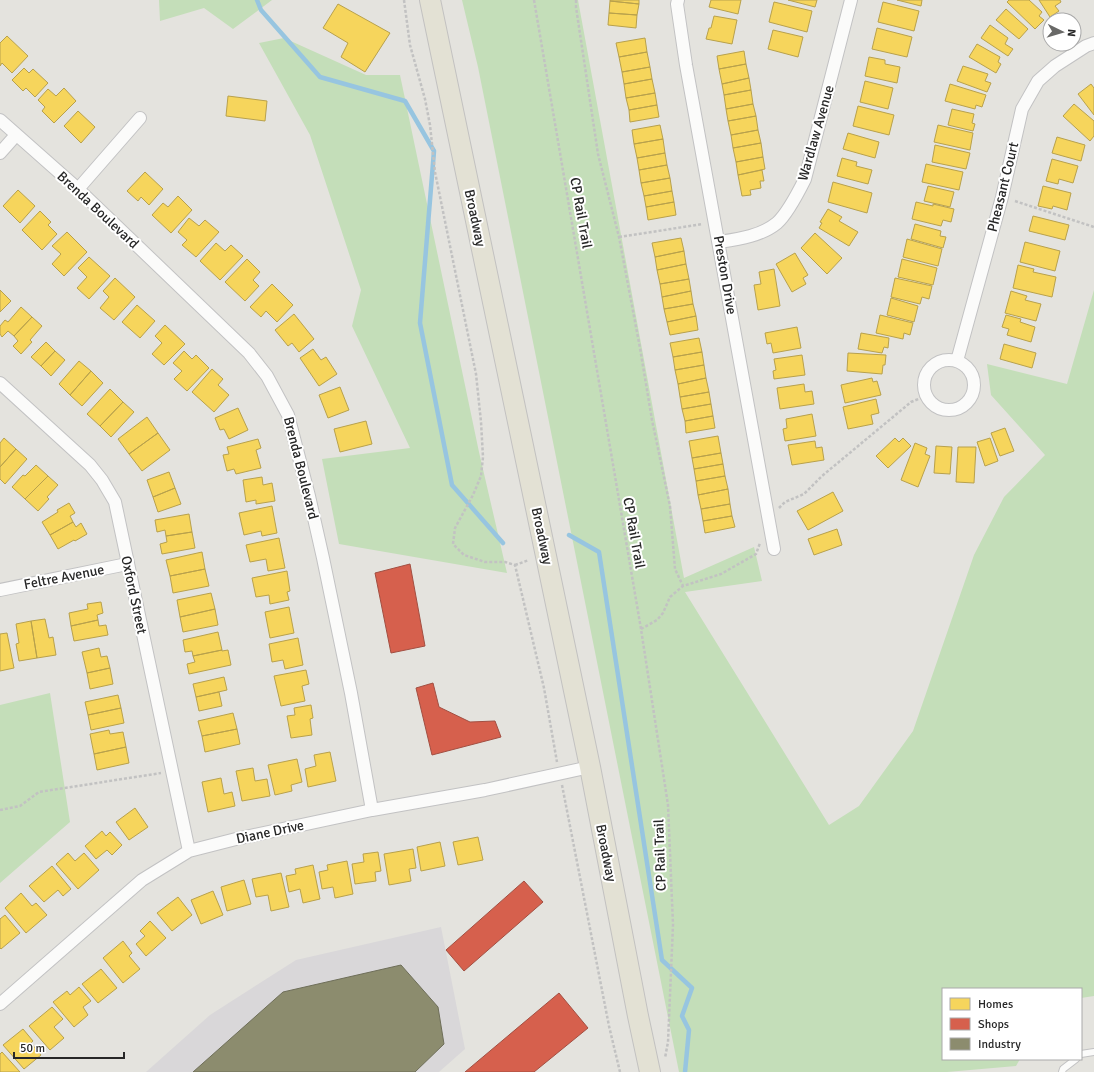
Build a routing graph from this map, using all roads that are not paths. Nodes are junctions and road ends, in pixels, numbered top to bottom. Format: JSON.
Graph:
{"nodes":[{"id":1,"x":430,"y":0,"type":"edge"},
{"id":2,"x":678,"y":0,"type":"edge"},
{"id":3,"x":851,"y":0,"type":"edge"},
{"id":4,"x":1094,"y":42,"type":"edge"},
{"id":5,"x":140,"y":118,"type":"dead end"},
{"id":6,"x":0,"y":120,"type":"edge"},
{"id":7,"x":16,"y":135,"type":"junction"},
{"id":8,"x":0,"y":152,"type":"edge"},
{"id":9,"x":78,"y":190,"type":"junction"},
{"id":10,"x":719,"y":242,"type":"junction"},
{"id":11,"x":957,"y":361,"type":"junction"},
{"id":12,"x":0,"y":383,"type":"edge"},
{"id":13,"x":774,"y":549,"type":"dead end"},
{"id":14,"x":127,"y":564,"type":"junction"},
{"id":15,"x":0,"y":590,"type":"edge"},
{"id":16,"x":590,"y":767,"type":"junction"},
{"id":17,"x":372,"y":810,"type":"junction"},
{"id":18,"x":189,"y":851,"type":"junction"},
{"id":19,"x":0,"y":1004,"type":"edge"},
{"id":20,"x":1094,"y":1052,"type":"edge"},
{"id":21,"x":1082,"y":1054,"type":"edge"},
{"id":22,"x":1075,"y":1060,"type":"edge"},
{"id":23,"x":657,"y":1066,"type":"edge"},
{"id":24,"x":1062,"y":1072,"type":"edge"}],
"edges":[{"from":1,"to":16,"type":"main road","name":"Broadway"},
{"from":2,"to":10,"type":"street","name":"Preston Drive"},
{"from":3,"to":10,"type":"street","name":"Wardlaw Avenue"},
{"from":4,"to":11,"type":"street","name":"Pheasant Court"},
{"from":5,"to":9,"type":"street"},
{"from":6,"to":7,"type":"street","name":"Brenda Boulevard"},
{"from":7,"to":8,"type":"street"},
{"from":7,"to":9,"type":"street","name":"Brenda Boulevard"},
{"from":9,"to":17,"type":"street","name":"Brenda Boulevard"},
{"from":10,"to":13,"type":"street","name":"Preston Drive"},
{"from":11,"to":11,"type":"street"},
{"from":12,"to":14,"type":"street","name":"Oxford Street"},
{"from":14,"to":15,"type":"street","name":"Feltre Avenue"},
{"from":14,"to":18,"type":"street","name":"Oxford Street"},
{"from":16,"to":17,"type":"street","name":"Diane Drive"},
{"from":16,"to":23,"type":"main road","name":"Broadway"},
{"from":17,"to":18,"type":"street","name":"Diane Drive"},
{"from":18,"to":19,"type":"street","name":"Diane Drive"},
{"from":20,"to":21,"type":"lane"},
{"from":22,"to":24,"type":"lane"}]}
